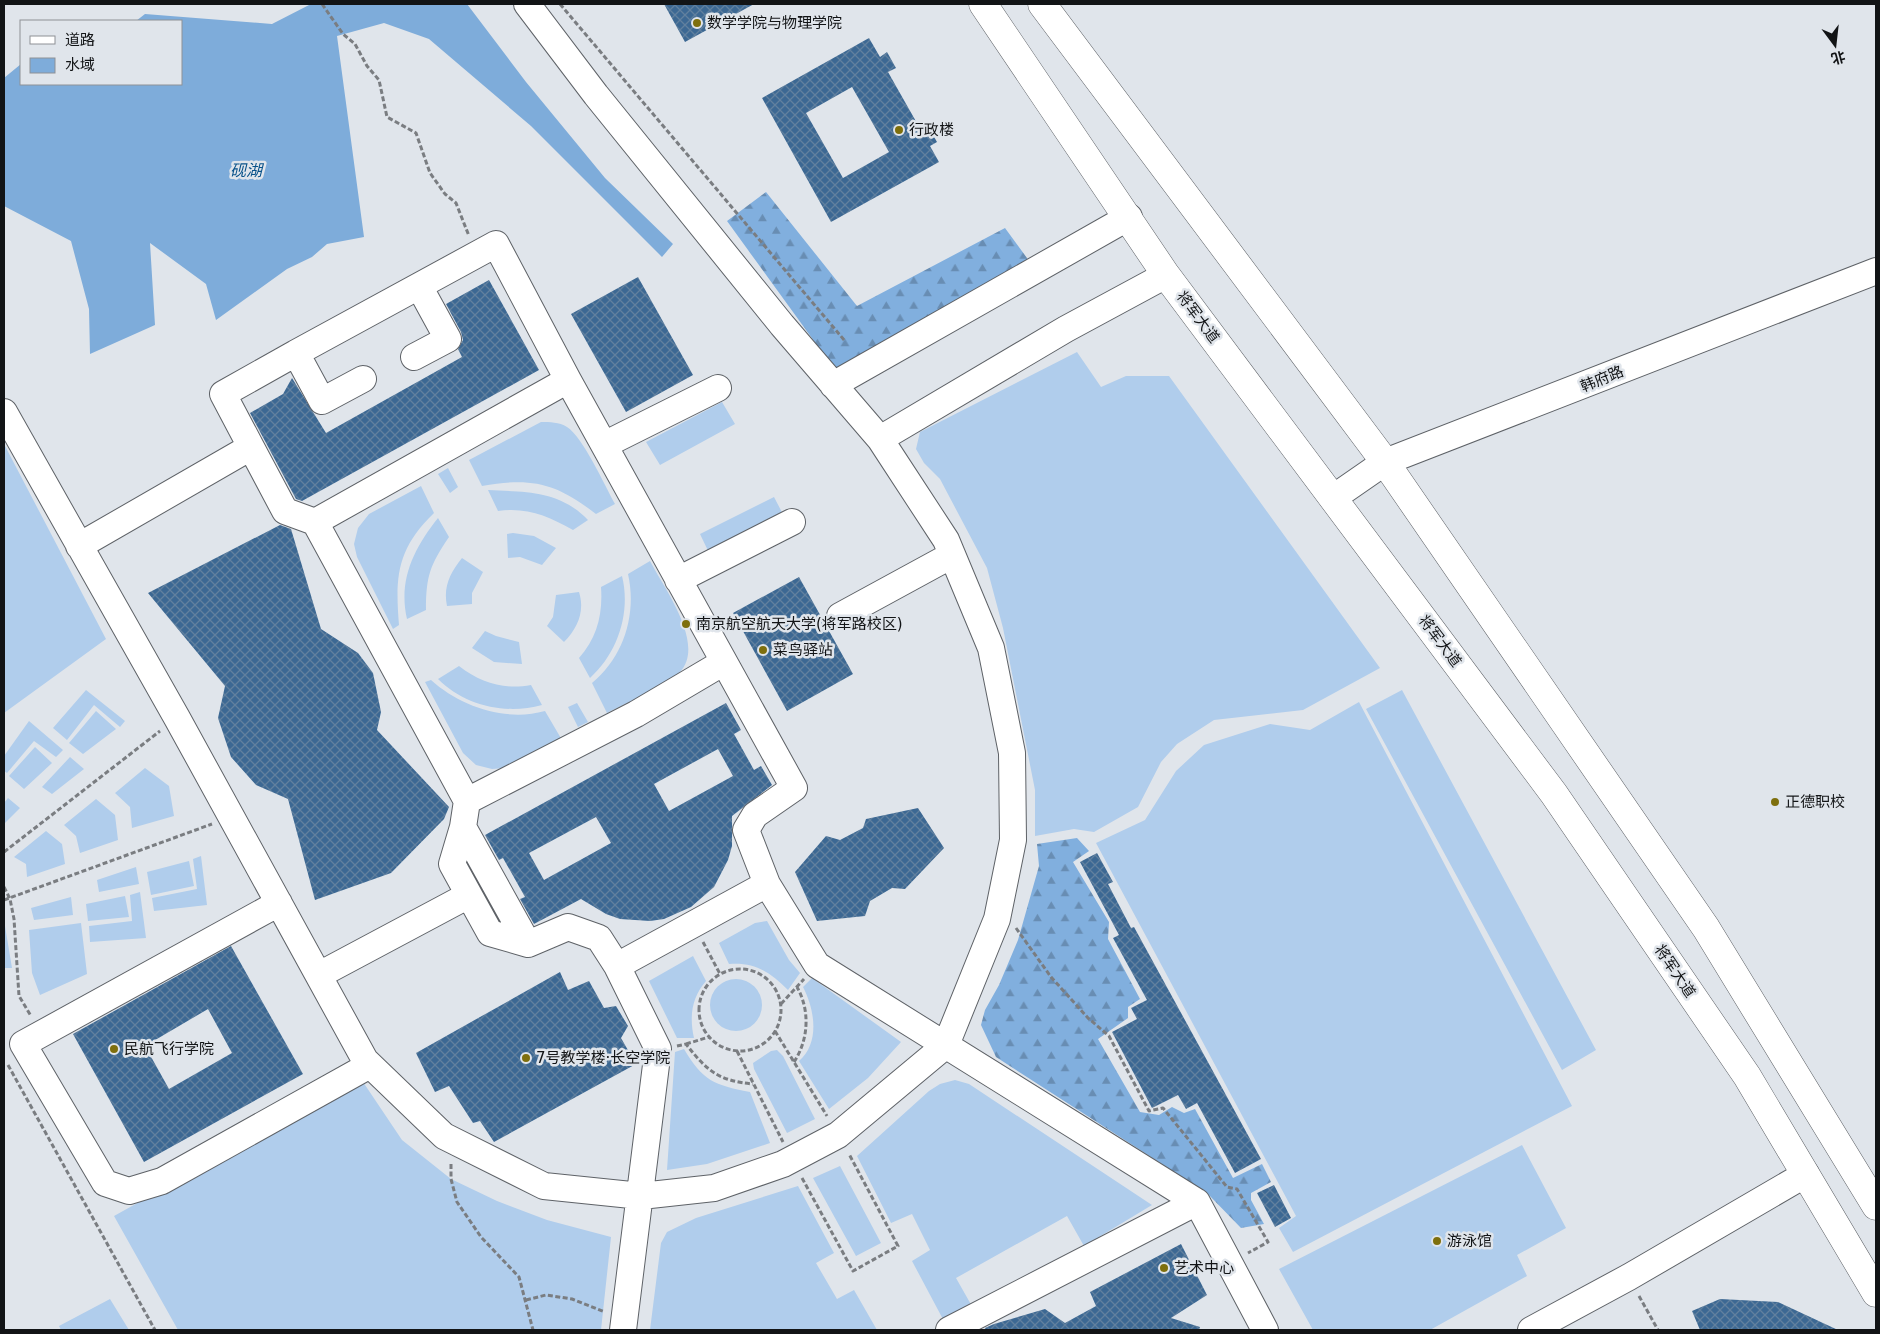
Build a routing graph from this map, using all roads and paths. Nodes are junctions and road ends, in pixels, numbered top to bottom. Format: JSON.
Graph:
{"nodes":[{"id":1,"x":322,"y":4,"type":"edge"},
{"id":2,"x":527,"y":4,"type":"edge"},
{"id":3,"x":560,"y":4,"type":"edge"},
{"id":4,"x":983,"y":4,"type":"edge"},
{"id":5,"x":1042,"y":4,"type":"edge"},
{"id":6,"x":1129,"y":217,"type":"junction"},
{"id":7,"x":478,"y":254,"type":"junction"},
{"id":8,"x":1876,"y":271,"type":"edge"},
{"id":9,"x":1166,"y":275,"type":"junction"},
{"id":10,"x":419,"y":286,"type":"junction"},
{"id":11,"x":845,"y":341,"type":"dead end"},
{"id":12,"x":296,"y":353,"type":"junction"},
{"id":13,"x":414,"y":357,"type":"dead end"},
{"id":14,"x":363,"y":379,"type":"dead end"},
{"id":15,"x":568,"y":380,"type":"junction"},
{"id":16,"x":833,"y":385,"type":"junction"},
{"id":17,"x":718,"y":388,"type":"dead end"},
{"id":18,"x":4,"y":412,"type":"edge"},
{"id":19,"x":880,"y":439,"type":"junction"},
{"id":20,"x":604,"y":445,"type":"junction"},
{"id":21,"x":251,"y":447,"type":"junction"},
{"id":22,"x":1385,"y":462,"type":"junction"},
{"id":23,"x":1333,"y":498,"type":"junction"},
{"id":24,"x":315,"y":522,"type":"junction"},
{"id":25,"x":792,"y":522,"type":"dead end"},
{"id":26,"x":79,"y":546,"type":"junction"},
{"id":27,"x":952,"y":555,"type":"junction"},
{"id":28,"x":678,"y":580,"type":"junction"},
{"id":29,"x":840,"y":616,"type":"dead end"},
{"id":30,"x":724,"y":662,"type":"junction"},
{"id":31,"x":177,"y":718,"type":"junction"},
{"id":32,"x":467,"y":801,"type":"junction"},
{"id":33,"x":232,"y":817,"type":"junction"},
{"id":34,"x":462,"y":828,"type":"junction"},
{"id":35,"x":4,"y":852,"type":"edge"},
{"id":36,"x":767,"y":884,"type":"junction"},
{"id":37,"x":4,"y":888,"type":"edge"},
{"id":38,"x":468,"y":895,"type":"junction"},
{"id":39,"x":10,"y":899,"type":"junction"},
{"id":40,"x":4,"y":900,"type":"edge"},
{"id":41,"x":279,"y":903,"type":"junction"},
{"id":42,"x":997,"y":919,"type":"junction"},
{"id":43,"x":694,"y":924,"type":"junction"},
{"id":44,"x":528,"y":944,"type":"junction"},
{"id":45,"x":817,"y":965,"type":"junction"},
{"id":46,"x":616,"y":966,"type":"junction"},
{"id":47,"x":720,"y":974,"type":"junction"},
{"id":48,"x":318,"y":976,"type":"junction"},
{"id":49,"x":797,"y":986,"type":"junction"},
{"id":50,"x":781,"y":1005,"type":"junction"},
{"id":51,"x":40,"y":1034,"type":"junction"},
{"id":52,"x":709,"y":1037,"type":"junction"},
{"id":53,"x":686,"y":1044,"type":"junction"},
{"id":54,"x":946,"y":1044,"type":"junction"},
{"id":55,"x":658,"y":1049,"type":"junction"},
{"id":56,"x":4,"y":1058,"type":"edge"},
{"id":57,"x":794,"y":1062,"type":"dead end"},
{"id":58,"x":370,"y":1065,"type":"junction"},
{"id":59,"x":754,"y":1084,"type":"dead end"},
{"id":60,"x":454,"y":1141,"type":"junction"},
{"id":61,"x":1806,"y":1174,"type":"junction"},
{"id":62,"x":641,"y":1196,"type":"junction"},
{"id":63,"x":1197,"y":1202,"type":"junction"},
{"id":64,"x":1876,"y":1206,"type":"edge"},
{"id":65,"x":1229,"y":1263,"type":"junction"},
{"id":66,"x":1628,"y":1277,"type":"junction"},
{"id":67,"x":1876,"y":1293,"type":"edge"},
{"id":68,"x":526,"y":1300,"type":"junction"},
{"id":69,"x":624,"y":1324,"type":"edge"},
{"id":70,"x":155,"y":1330,"type":"edge"},
{"id":71,"x":534,"y":1330,"type":"edge"},
{"id":72,"x":949,"y":1330,"type":"edge"},
{"id":73,"x":1265,"y":1330,"type":"edge"},
{"id":74,"x":1531,"y":1330,"type":"edge"},
{"id":75,"x":1658,"y":1330,"type":"edge"}],
"edges":[{"from":1,"to":7,"type":"path"},
{"from":2,"to":16,"type":"street"},
{"from":3,"to":11,"type":"path"},
{"from":4,"to":6,"type":"main road","name":"将军大道"},
{"from":5,"to":22,"type":"main road"},
{"from":6,"to":9,"type":"main road","name":"将军大道"},
{"from":6,"to":16,"type":"street"},
{"from":7,"to":10,"type":"street"},
{"from":7,"to":15,"type":"street"},
{"from":8,"to":22,"type":"street","name":"韩府路"},
{"from":9,"to":19,"type":"street"},
{"from":9,"to":23,"type":"main road","name":"将军大道"},
{"from":10,"to":12,"type":"street"},
{"from":10,"to":13,"type":"street"},
{"from":12,"to":14,"type":"street"},
{"from":12,"to":21,"type":"street"},
{"from":15,"to":20,"type":"street"},
{"from":15,"to":24,"type":"street"},
{"from":16,"to":19,"type":"street"},
{"from":17,"to":20,"type":"street"},
{"from":18,"to":26,"type":"street"},
{"from":19,"to":27,"type":"street"},
{"from":20,"to":28,"type":"street"},
{"from":21,"to":24,"type":"street"},
{"from":21,"to":26,"type":"street"},
{"from":22,"to":23,"type":"street","name":"韩府路"},
{"from":22,"to":64,"type":"main road"},
{"from":23,"to":61,"type":"main road","name":"将军大道"},
{"from":24,"to":32,"type":"street"},
{"from":25,"to":28,"type":"street"},
{"from":26,"to":31,"type":"street"},
{"from":27,"to":29,"type":"street"},
{"from":27,"to":42,"type":"street"},
{"from":28,"to":30,"type":"street"},
{"from":30,"to":32,"type":"street"},
{"from":30,"to":36,"type":"street"},
{"from":31,"to":33,"type":"street"},
{"from":31,"to":35,"type":"path"},
{"from":32,"to":34,"type":"street"},
{"from":33,"to":39,"type":"path"},
{"from":33,"to":41,"type":"street"},
{"from":34,"to":38,"type":"street"},
{"from":34,"to":44,"type":"street"},
{"from":36,"to":43,"type":"street"},
{"from":36,"to":45,"type":"street"},
{"from":37,"to":39,"type":"path"},
{"from":38,"to":44,"type":"street"},
{"from":38,"to":48,"type":"street"},
{"from":39,"to":40,"type":"path"},
{"from":39,"to":51,"type":"path"},
{"from":41,"to":48,"type":"street"},
{"from":41,"to":51,"type":"street"},
{"from":42,"to":54,"type":"street"},
{"from":42,"to":65,"type":"path"},
{"from":43,"to":46,"type":"street"},
{"from":43,"to":47,"type":"path"},
{"from":44,"to":46,"type":"street"},
{"from":45,"to":49,"type":"path"},
{"from":45,"to":54,"type":"street"},
{"from":46,"to":55,"type":"street"},
{"from":47,"to":50,"type":"path"},
{"from":47,"to":52,"type":"path"},
{"from":48,"to":58,"type":"street"},
{"from":49,"to":50,"type":"path"},
{"from":49,"to":57,"type":"path"},
{"from":50,"to":52,"type":"path"},
{"from":51,"to":58,"type":"street"},
{"from":52,"to":53,"type":"path"},
{"from":53,"to":55,"type":"path"},
{"from":53,"to":59,"type":"path"},
{"from":54,"to":62,"type":"street"},
{"from":54,"to":63,"type":"street"},
{"from":55,"to":62,"type":"street"},
{"from":56,"to":70,"type":"path"},
{"from":58,"to":60,"type":"street"},
{"from":60,"to":62,"type":"street"},
{"from":60,"to":68,"type":"path"},
{"from":61,"to":66,"type":"street"},
{"from":61,"to":67,"type":"main road","name":"将军大道"},
{"from":62,"to":69,"type":"street"},
{"from":63,"to":65,"type":"street"},
{"from":63,"to":72,"type":"street"},
{"from":65,"to":73,"type":"street"},
{"from":66,"to":74,"type":"street"},
{"from":66,"to":75,"type":"path"},
{"from":68,"to":69,"type":"path"},
{"from":68,"to":71,"type":"path"}]}
